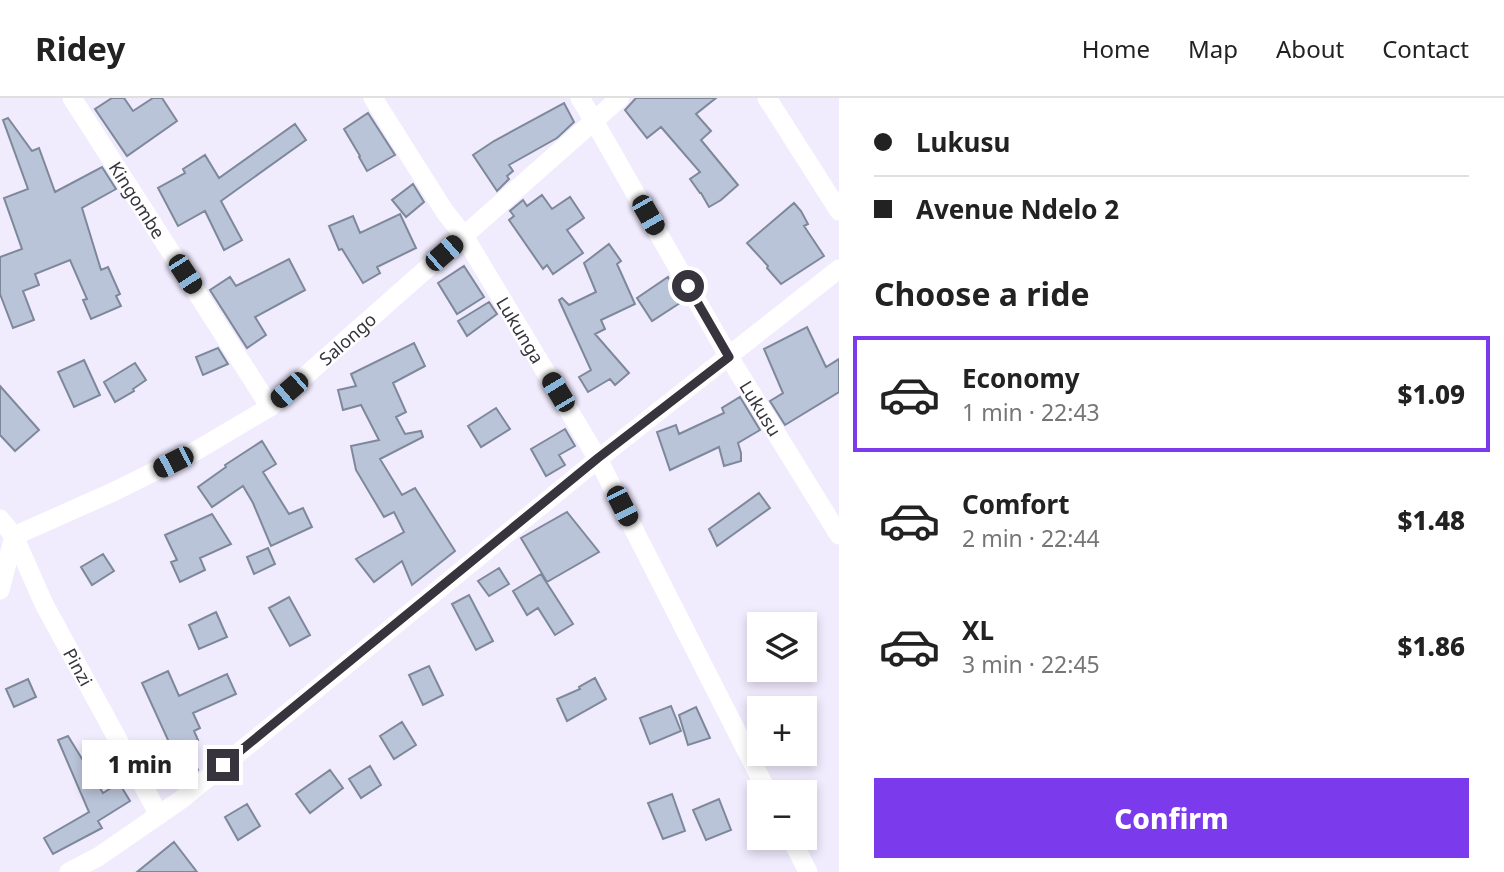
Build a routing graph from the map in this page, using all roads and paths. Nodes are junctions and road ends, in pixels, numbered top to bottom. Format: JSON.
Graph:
{"nodes":[{"id":1,"x":72,"y":98,"type":"edge"},
{"id":2,"x":373,"y":98,"type":"edge"},
{"id":3,"x":580,"y":98,"type":"edge"},
{"id":4,"x":620,"y":98,"type":"edge"},
{"id":5,"x":767,"y":98,"type":"edge"},
{"id":6,"x":594,"y":121,"type":"junction"},
{"id":7,"x":839,"y":211,"type":"edge"},
{"id":8,"x":464,"y":236,"type":"junction"},
{"id":9,"x":839,"y":269,"type":"edge"},
{"id":10,"x":729,"y":357,"type":"junction"},
{"id":11,"x":270,"y":407,"type":"junction"},
{"id":12,"x":598,"y":458,"type":"junction"},
{"id":13,"x":0,"y":519,"type":"edge"},
{"id":14,"x":839,"y":535,"type":"edge"},
{"id":15,"x":14,"y":536,"type":"junction"},
{"id":16,"x":0,"y":590,"type":"edge"},
{"id":17,"x":761,"y":780,"type":"edge"},
{"id":18,"x":159,"y":816,"type":"junction"},
{"id":19,"x":797,"y":850,"type":"edge"},
{"id":20,"x":69,"y":872,"type":"edge"},
{"id":21,"x":808,"y":872,"type":"edge"}],
"edges":[{"from":1,"to":11,"type":"street","name":"Kingombe"},
{"from":2,"to":8,"type":"street","name":"Lukunga"},
{"from":3,"to":6,"type":"street","name":"Lukusu"},
{"from":4,"to":6,"type":"street","name":"Salongo"},
{"from":5,"to":7,"type":"street"},
{"from":6,"to":8,"type":"street","name":"Salongo"},
{"from":6,"to":10,"type":"street","name":"Lukusu"},
{"from":8,"to":11,"type":"street","name":"Salongo"},
{"from":8,"to":12,"type":"street","name":"Lukunga"},
{"from":9,"to":10,"type":"street"},
{"from":10,"to":12,"type":"street"},
{"from":10,"to":14,"type":"street","name":"Lukusu"},
{"from":11,"to":15,"type":"street","name":"Salongo"},
{"from":12,"to":17,"type":"street","name":"Lukunga"},
{"from":12,"to":18,"type":"street"},
{"from":13,"to":15,"type":"street","name":"Pinzi"},
{"from":15,"to":16,"type":"street"},
{"from":15,"to":18,"type":"street","name":"Pinzi"},
{"from":18,"to":20,"type":"street"},
{"from":19,"to":21,"type":"street"}]}
